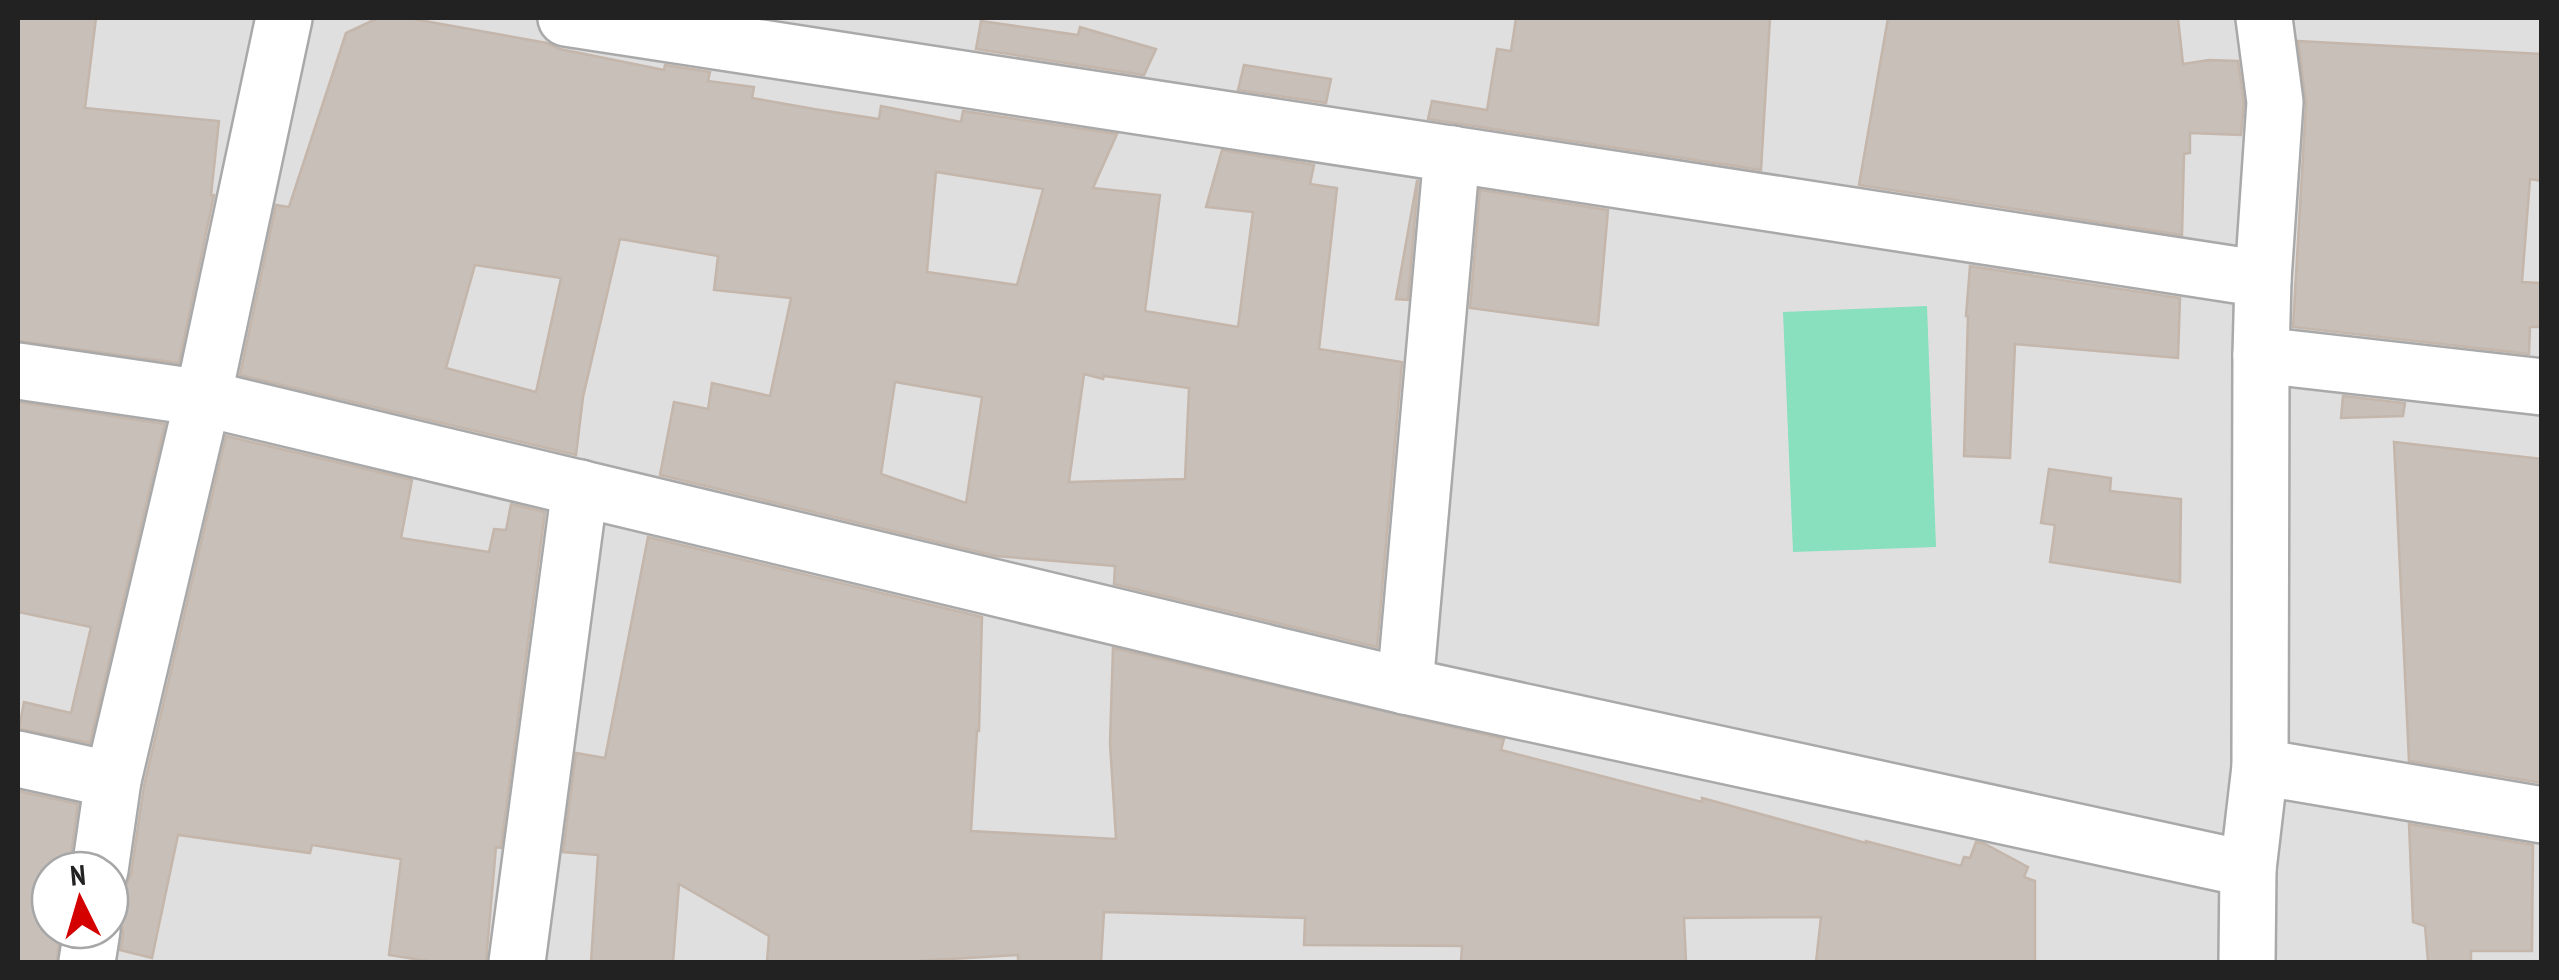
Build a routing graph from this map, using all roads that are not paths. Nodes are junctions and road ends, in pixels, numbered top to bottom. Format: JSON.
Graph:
{"nodes":[{"id":1,"x":284,"y":18,"type":"edge"},
{"id":2,"x":566,"y":18,"type":"edge"},
{"id":3,"x":2264,"y":18,"type":"edge"},
{"id":4,"x":1452,"y":154,"type":"junction"},
{"id":5,"x":2263,"y":280,"type":"junction"},
{"id":6,"x":2261,"y":355,"type":"junction"},
{"id":7,"x":18,"y":371,"type":"edge"},
{"id":8,"x":2542,"y":387,"type":"edge"},
{"id":9,"x":203,"y":398,"type":"junction"},
{"id":10,"x":580,"y":488,"type":"junction"},
{"id":11,"x":1405,"y":686,"type":"junction"},
{"id":12,"x":18,"y":759,"type":"edge"},
{"id":13,"x":2260,"y":766,"type":"junction"},
{"id":14,"x":113,"y":780,"type":"junction"},
{"id":15,"x":2542,"y":815,"type":"edge"},
{"id":16,"x":103,"y":850,"type":"edge"},
{"id":17,"x":2248,"y":869,"type":"junction"},
{"id":18,"x":517,"y":962,"type":"edge"},
{"id":19,"x":2247,"y":962,"type":"edge"}],
"edges":[{"from":1,"to":9,"type":"street"},
{"from":2,"to":4,"type":"street"},
{"from":3,"to":5,"type":"street"},
{"from":4,"to":5,"type":"street"},
{"from":4,"to":11,"type":"street"},
{"from":5,"to":6,"type":"street"},
{"from":6,"to":8,"type":"street"},
{"from":6,"to":13,"type":"street"},
{"from":7,"to":9,"type":"street"},
{"from":9,"to":10,"type":"street"},
{"from":9,"to":14,"type":"street"},
{"from":10,"to":11,"type":"street"},
{"from":10,"to":18,"type":"street"},
{"from":11,"to":17,"type":"street"},
{"from":12,"to":14,"type":"street"},
{"from":13,"to":15,"type":"street"},
{"from":13,"to":17,"type":"street"},
{"from":14,"to":16,"type":"street"},
{"from":17,"to":19,"type":"street"}]}
